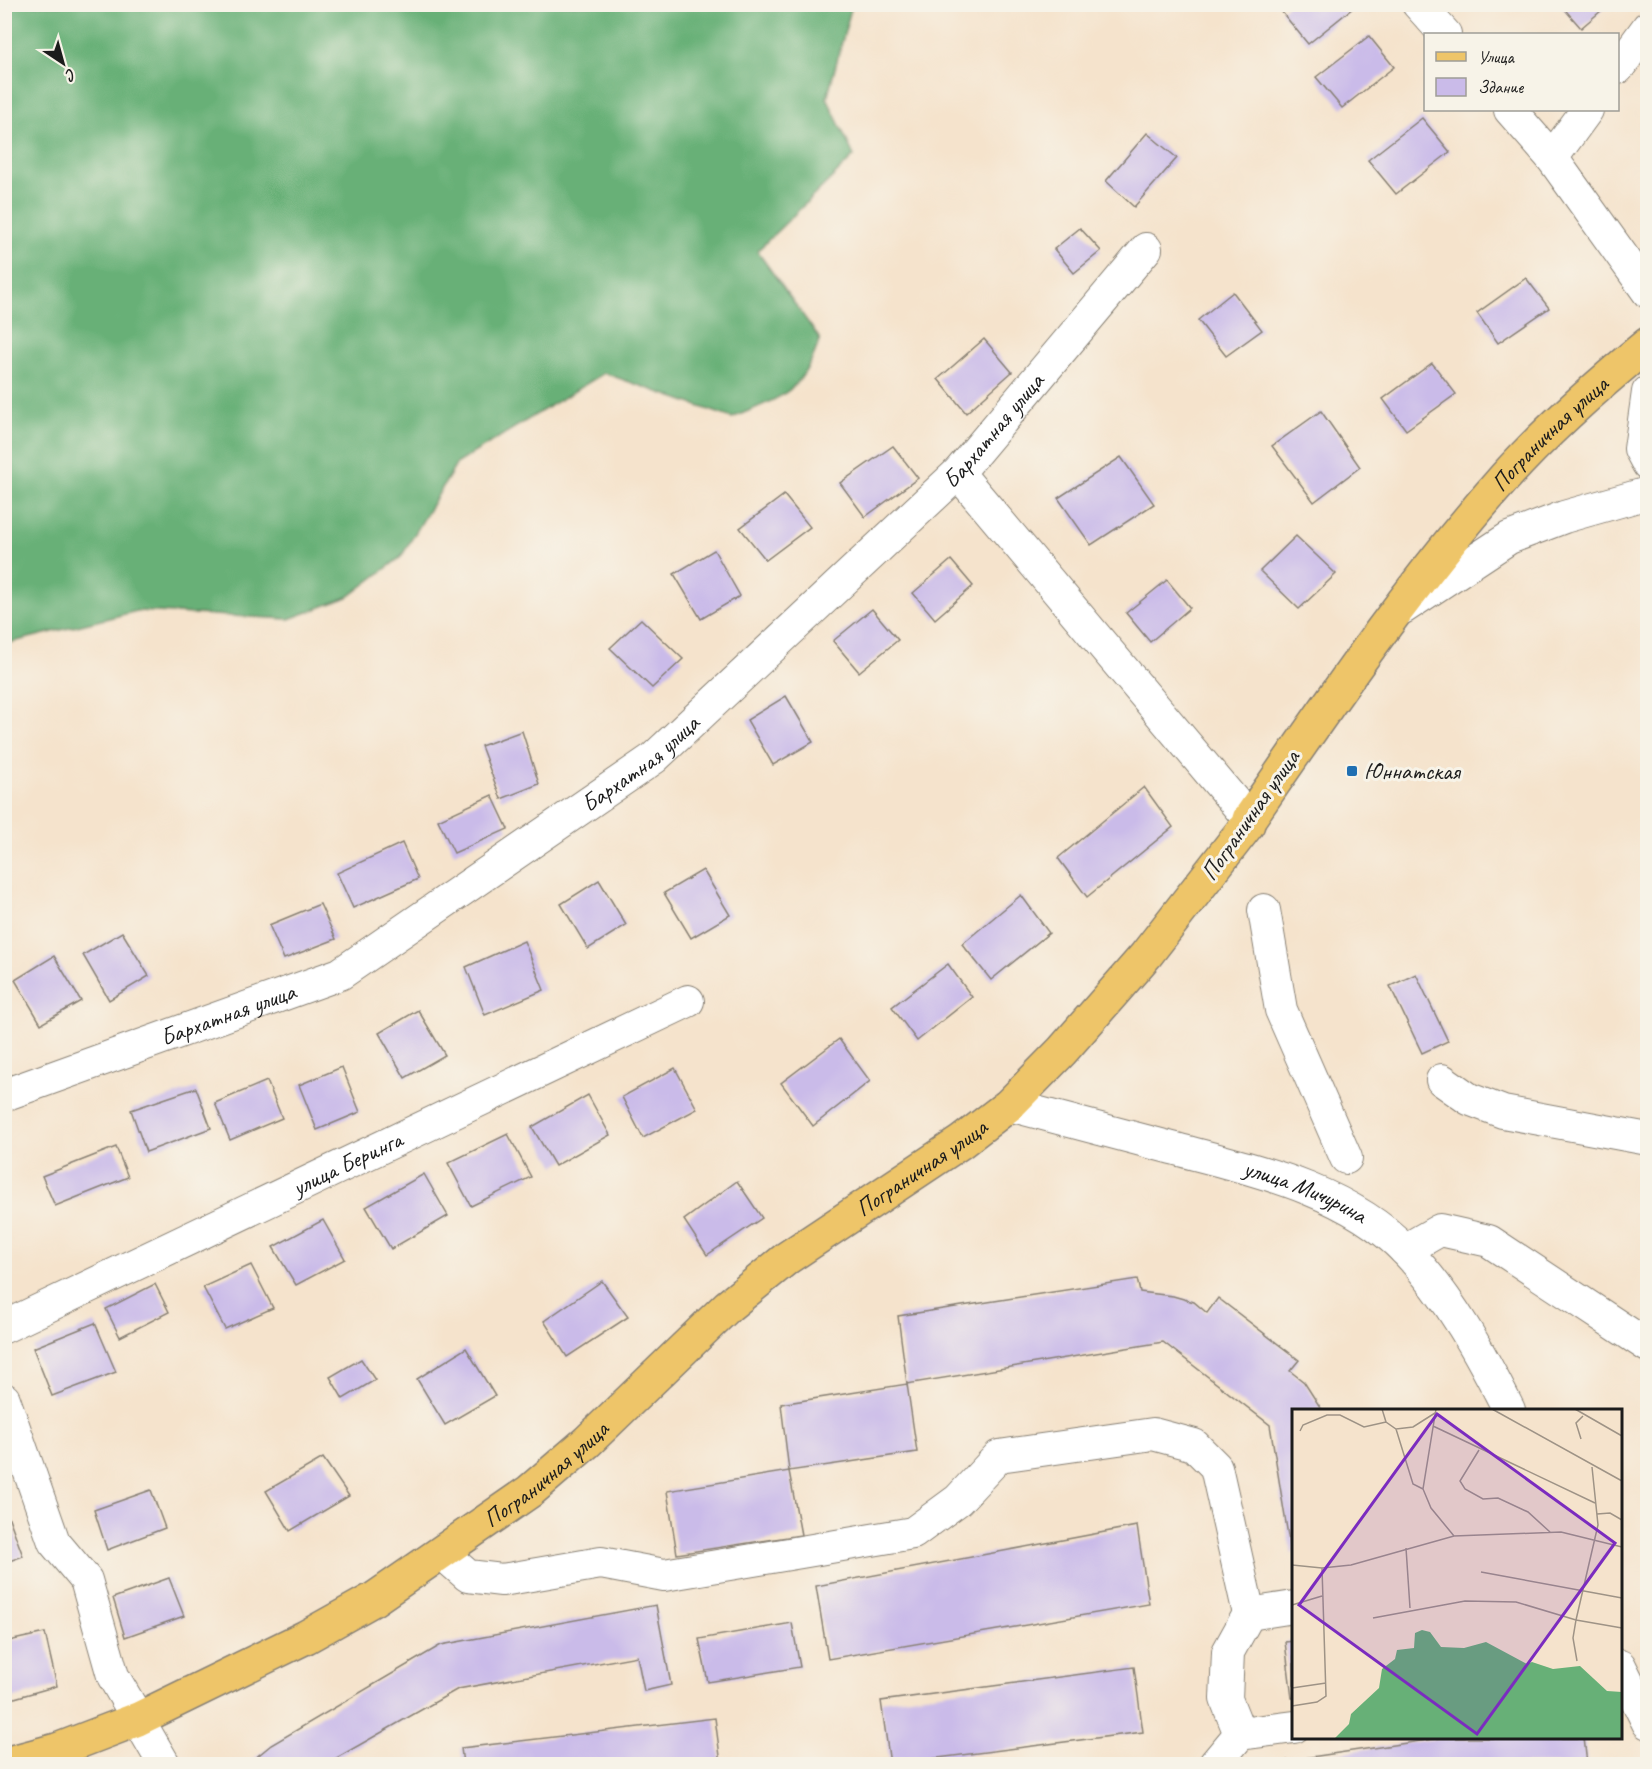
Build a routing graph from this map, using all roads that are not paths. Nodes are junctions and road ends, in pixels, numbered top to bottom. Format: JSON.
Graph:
{"nodes":[{"id":1,"x":1418,"y":4,"type":"edge"},
{"id":2,"x":1647,"y":27,"type":"edge"},
{"id":3,"x":1443,"y":33,"type":"edge"},
{"id":4,"x":1619,"y":65,"type":"edge"},
{"id":5,"x":1511,"y":111,"type":"edge"},
{"id":6,"x":1586,"y":111,"type":"edge"},
{"id":7,"x":1552,"y":158,"type":"junction"},
{"id":8,"x":1146,"y":249,"type":"dead end"},
{"id":9,"x":1647,"y":292,"type":"edge"},
{"id":10,"x":1647,"y":344,"type":"edge"},
{"id":11,"x":1647,"y":392,"type":"edge"},
{"id":12,"x":1647,"y":464,"type":"edge"},
{"id":13,"x":958,"y":473,"type":"junction"},
{"id":14,"x":1647,"y":493,"type":"edge"},
{"id":15,"x":1392,"y":615,"type":"junction"},
{"id":16,"x":1249,"y":819,"type":"junction"},
{"id":17,"x":1264,"y":910,"type":"dead end"},
{"id":18,"x":687,"y":1001,"type":"dead end"},
{"id":19,"x":1442,"y":1080,"type":"dead end"},
{"id":20,"x":4,"y":1095,"type":"edge"},
{"id":21,"x":1009,"y":1105,"type":"junction"},
{"id":22,"x":1647,"y":1139,"type":"edge"},
{"id":23,"x":1346,"y":1158,"type":"dead end"},
{"id":24,"x":1405,"y":1250,"type":"junction"},
{"id":25,"x":4,"y":1327,"type":"edge"},
{"id":26,"x":1647,"y":1346,"type":"edge"},
{"id":27,"x":4,"y":1399,"type":"edge"},
{"id":28,"x":1508,"y":1409,"type":"edge"},
{"id":29,"x":443,"y":1554,"type":"junction"},
{"id":30,"x":1292,"y":1607,"type":"edge"},
{"id":31,"x":1249,"y":1614,"type":"junction"},
{"id":32,"x":1622,"y":1672,"type":"edge"},
{"id":33,"x":138,"y":1719,"type":"junction"},
{"id":34,"x":1647,"y":1723,"type":"edge"},
{"id":35,"x":1292,"y":1727,"type":"edge"},
{"id":36,"x":1240,"y":1734,"type":"junction"},
{"id":37,"x":4,"y":1764,"type":"edge"},
{"id":38,"x":164,"y":1764,"type":"edge"},
{"id":39,"x":1215,"y":1764,"type":"edge"}],
"edges":[{"from":1,"to":3,"type":"street"},
{"from":2,"to":4,"type":"street"},
{"from":5,"to":7,"type":"street"},
{"from":6,"to":7,"type":"street"},
{"from":7,"to":9,"type":"street"},
{"from":8,"to":13,"type":"street","name":"Бархатная улица"},
{"from":10,"to":15,"type":"main road","name":"Пограничная улица"},
{"from":11,"to":12,"type":"street"},
{"from":13,"to":16,"type":"street"},
{"from":13,"to":20,"type":"street","name":"Бархатная улица"},
{"from":14,"to":15,"type":"street"},
{"from":15,"to":16,"type":"main road","name":"Пограничная улица"},
{"from":16,"to":21,"type":"main road","name":"Пограничная улица"},
{"from":17,"to":23,"type":"street"},
{"from":18,"to":25,"type":"street","name":"улица Беринга"},
{"from":19,"to":22,"type":"street"},
{"from":21,"to":24,"type":"street","name":"улица Мичурина"},
{"from":21,"to":29,"type":"main road","name":"Пограничная улица"},
{"from":24,"to":26,"type":"street"},
{"from":24,"to":28,"type":"street","name":"улица Мичурина"},
{"from":27,"to":33,"type":"street"},
{"from":29,"to":31,"type":"street"},
{"from":29,"to":33,"type":"main road","name":"Пограничная улица"},
{"from":30,"to":31,"type":"street"},
{"from":31,"to":36,"type":"street"},
{"from":32,"to":34,"type":"street"},
{"from":33,"to":37,"type":"main road","name":"Пограничная улица"},
{"from":33,"to":38,"type":"street"},
{"from":35,"to":36,"type":"street"},
{"from":36,"to":39,"type":"street"}]}
